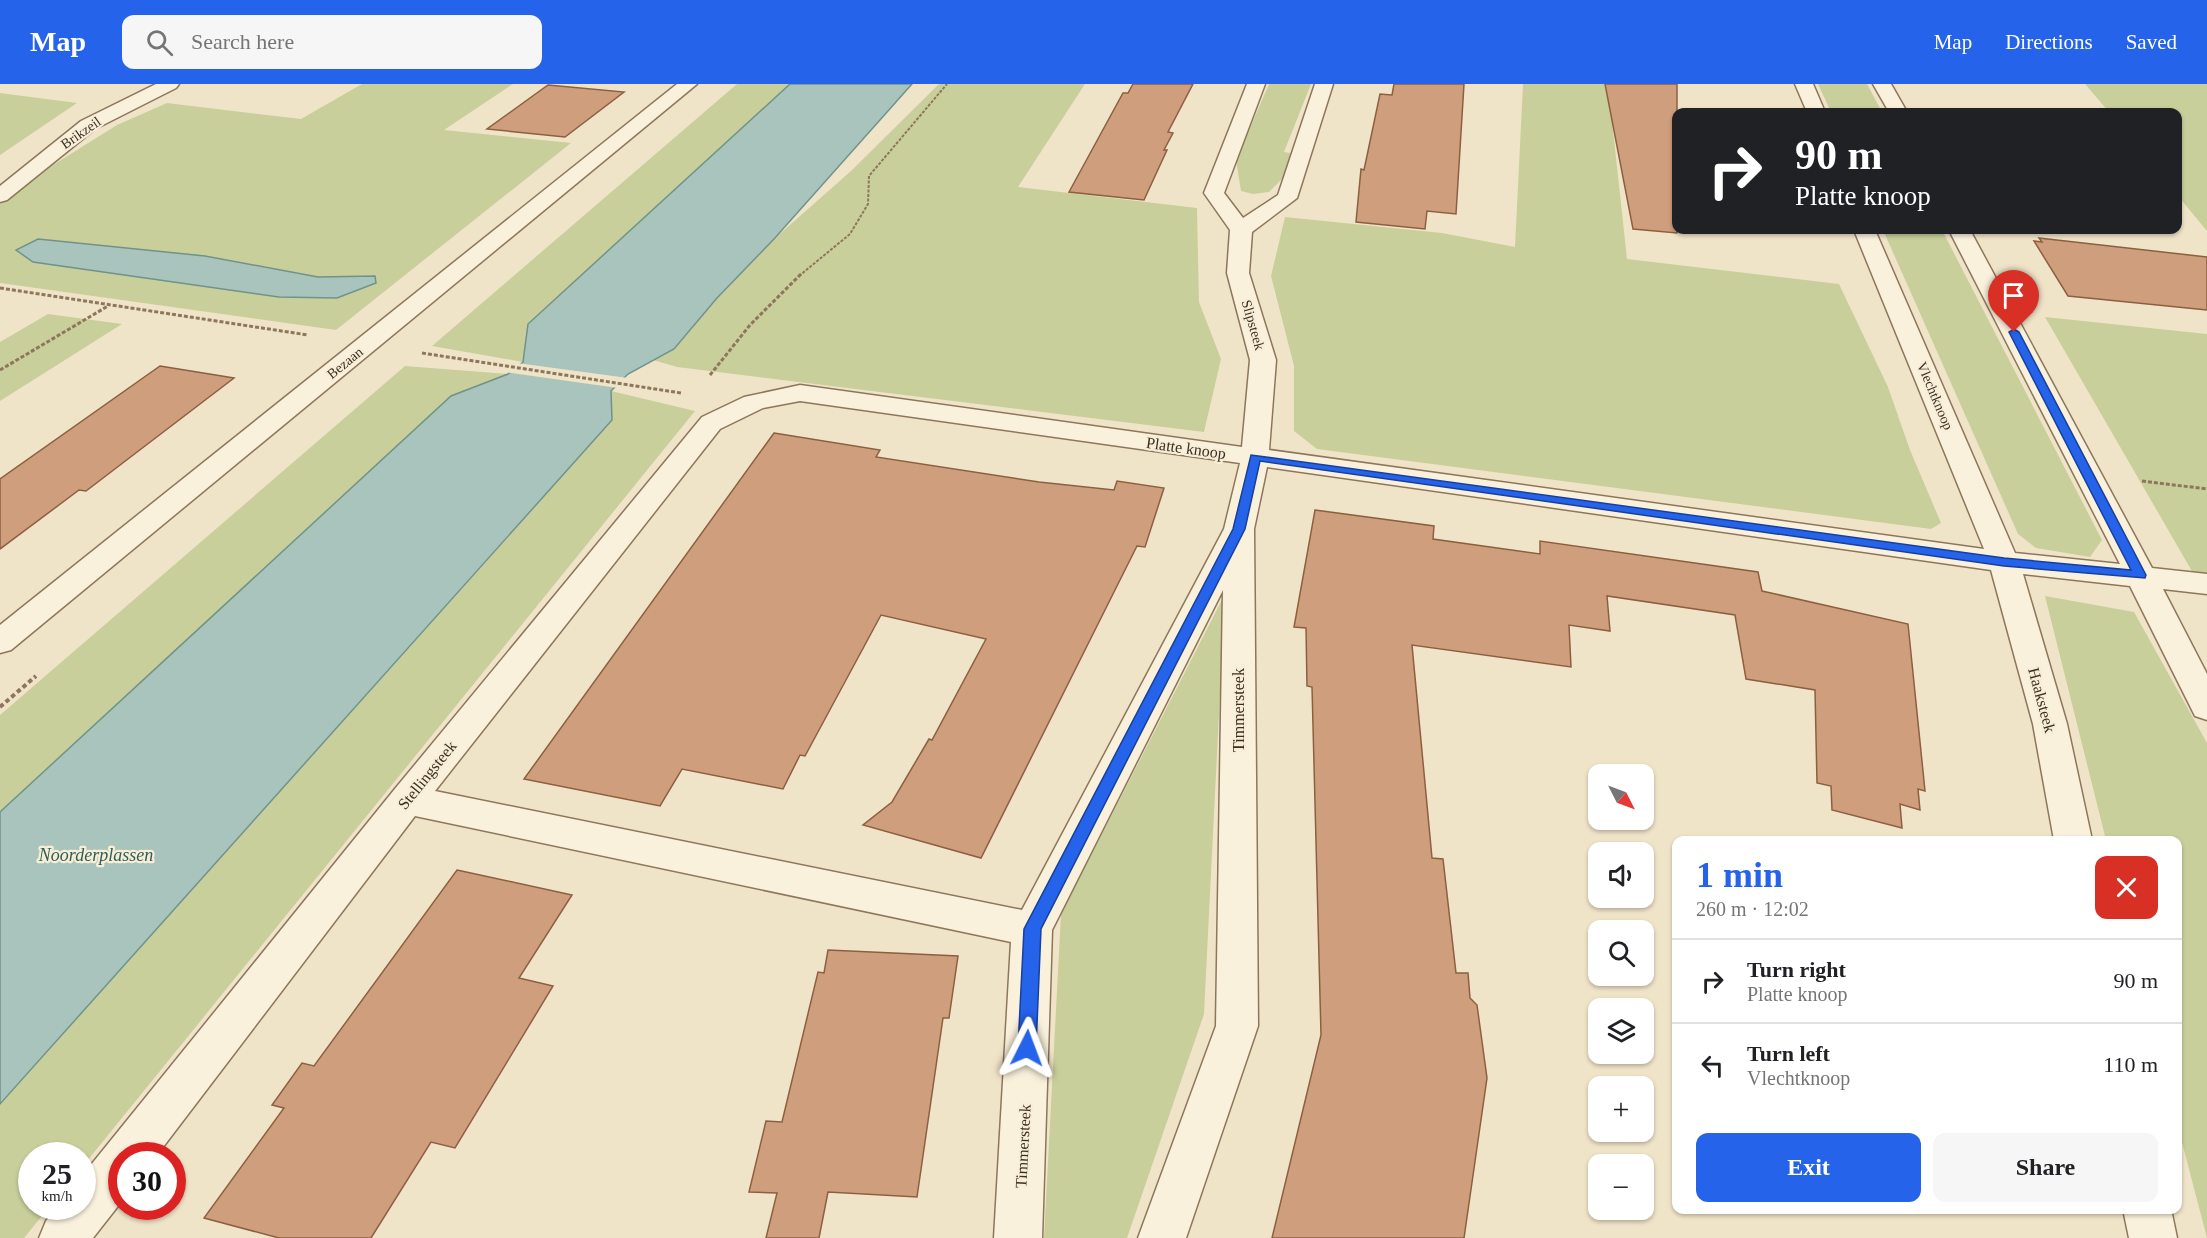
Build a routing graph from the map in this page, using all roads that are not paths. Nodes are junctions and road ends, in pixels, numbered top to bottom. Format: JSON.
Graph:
{"nodes":[{"id":1,"x":170,"y":84,"type":"edge"},
{"id":2,"x":688,"y":84,"type":"edge"},
{"id":3,"x":1256,"y":84,"type":"edge"},
{"id":4,"x":1324,"y":84,"type":"edge"},
{"id":5,"x":1804,"y":84,"type":"edge"},
{"id":6,"x":1882,"y":84,"type":"edge"},
{"id":7,"x":1814,"y":108,"type":"edge"},
{"id":8,"x":1896,"y":108,"type":"edge"},
{"id":9,"x":0,"y":196,"type":"edge"},
{"id":10,"x":1241,"y":230,"type":"junction"},
{"id":11,"x":1867,"y":234,"type":"edge"},
{"id":12,"x":1962,"y":234,"type":"edge"},
{"id":13,"x":737,"y":406,"type":"joint"},
{"id":14,"x":1255,"y":457,"type":"junction"},
{"id":15,"x":1239,"y":529,"type":"junction"},
{"id":16,"x":2004,"y":562,"type":"junction"},
{"id":17,"x":2140,"y":575,"type":"junction"},
{"id":18,"x":2207,"y":584,"type":"edge"},
{"id":19,"x":0,"y":642,"type":"edge"},
{"id":20,"x":2207,"y":706,"type":"edge"},
{"id":21,"x":407,"y":800,"type":"junction"},
{"id":22,"x":2072,"y":836,"type":"edge"},
{"id":23,"x":1032,"y":929,"type":"junction"},
{"id":24,"x":138,"y":1142,"type":"edge"},
{"id":25,"x":108,"y":1181,"type":"edge"},
{"id":26,"x":2148,"y":1214,"type":"edge"},
{"id":27,"x":63,"y":1238,"type":"edge"},
{"id":28,"x":1018,"y":1238,"type":"edge"},
{"id":29,"x":1162,"y":1238,"type":"edge"},
{"id":30,"x":2153,"y":1238,"type":"edge"}],
"edges":[{"from":1,"to":9,"type":"street","name":"Brikzeil"},
{"from":2,"to":19,"type":"street","name":"Bezaan"},
{"from":3,"to":10,"type":"street"},
{"from":4,"to":10,"type":"street"},
{"from":5,"to":7,"type":"street"},
{"from":6,"to":8,"type":"street"},
{"from":10,"to":14,"type":"street","name":"Slipsteek"},
{"from":11,"to":16,"type":"street","name":"Vlechtknoop"},
{"from":12,"to":17,"type":"street"},
{"from":13,"to":14,"type":"street","name":"Platte knoop"},
{"from":13,"to":21,"type":"street","name":"Stellingsteek"},
{"from":14,"to":15,"type":"street","name":"Timmersteek"},
{"from":14,"to":16,"type":"street","name":"Platte knoop"},
{"from":15,"to":23,"type":"street","name":"Timmersteek"},
{"from":15,"to":29,"type":"street","name":"Timmersteek"},
{"from":16,"to":17,"type":"street","name":"Platte knoop"},
{"from":16,"to":22,"type":"street","name":"Haaksteek"},
{"from":17,"to":18,"type":"street","name":"Platte knoop"},
{"from":17,"to":20,"type":"street"},
{"from":21,"to":23,"type":"street"},
{"from":21,"to":24,"type":"street","name":"Stellingsteek"},
{"from":23,"to":28,"type":"street","name":"Timmersteek"},
{"from":25,"to":27,"type":"street"},
{"from":26,"to":30,"type":"street"}]}
